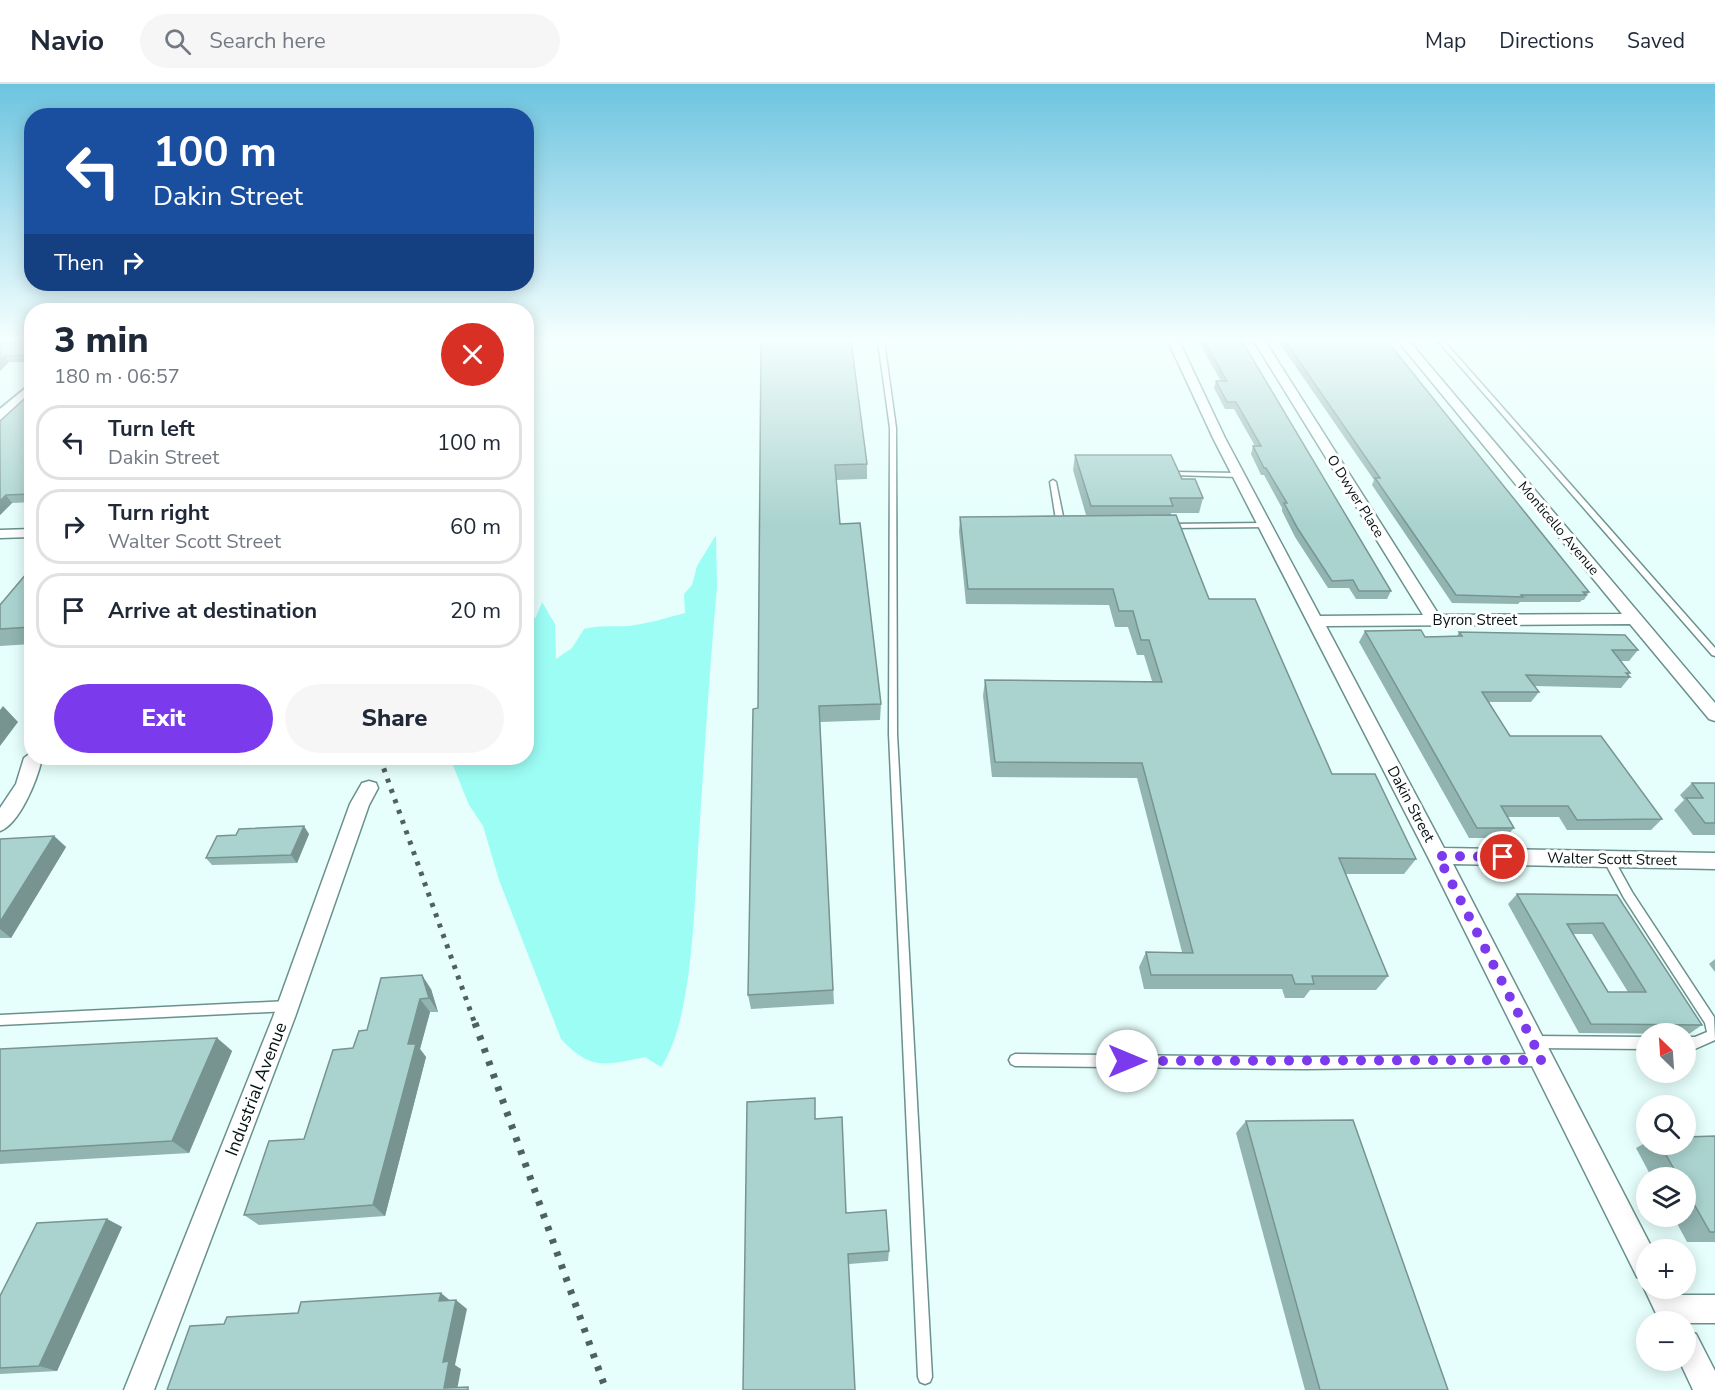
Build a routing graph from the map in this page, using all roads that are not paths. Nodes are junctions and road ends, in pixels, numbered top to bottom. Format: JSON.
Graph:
{"nodes":[{"id":1,"x":16,"y":402,"type":"edge"},
{"id":2,"x":889,"y":402,"type":"edge"},
{"id":3,"x":1203,"y":402,"type":"edge"},
{"id":4,"x":1297,"y":402,"type":"edge"},
{"id":5,"x":1454,"y":402,"type":"edge"},
{"id":6,"x":1495,"y":402,"type":"edge"},
{"id":7,"x":0,"y":417,"type":"edge"},
{"id":8,"x":1174,"y":474,"type":"edge"},
{"id":9,"x":1239,"y":476,"type":"junction"},
{"id":10,"x":1053,"y":482,"type":"dead end"},
{"id":11,"x":1265,"y":525,"type":"junction"},
{"id":12,"x":1050,"y":526,"type":"edge"},
{"id":13,"x":1061,"y":526,"type":"junction"},
{"id":14,"x":1072,"y":526,"type":"edge"},
{"id":15,"x":1163,"y":526,"type":"edge"},
{"id":16,"x":24,"y":533,"type":"edge"},
{"id":17,"x":0,"y":534,"type":"edge"},
{"id":18,"x":1635,"y":619,"type":"junction"},
{"id":19,"x":1315,"y":621,"type":"junction"},
{"id":20,"x":1435,"y":621,"type":"junction"},
{"id":21,"x":1715,"y":653,"type":"edge"},
{"id":22,"x":1715,"y":715,"type":"edge"},
{"id":23,"x":32,"y":765,"type":"edge"},
{"id":24,"x":369,"y":788,"type":"dead end"},
{"id":25,"x":0,"y":823,"type":"edge"},
{"id":26,"x":1438,"y":856,"type":"junction"},
{"id":27,"x":1608,"y":859,"type":"junction"},
{"id":28,"x":1715,"y":861,"type":"edge"},
{"id":29,"x":288,"y":1006,"type":"junction"},
{"id":30,"x":0,"y":1020,"type":"edge"},
{"id":31,"x":1533,"y":1042,"type":"junction"},
{"id":32,"x":1636,"y":1043,"type":"edge"},
{"id":33,"x":1696,"y":1043,"type":"edge"},
{"id":34,"x":1016,"y":1060,"type":"dead end"},
{"id":35,"x":1542,"y":1060,"type":"junction"},
{"id":36,"x":1636,"y":1245,"type":"edge"},
{"id":37,"x":1667,"y":1306,"type":"edge"},
{"id":38,"x":1715,"y":1309,"type":"edge"},
{"id":39,"x":1696,"y":1364,"type":"edge"},
{"id":40,"x":925,"y":1377,"type":"dead end"},
{"id":41,"x":139,"y":1390,"type":"edge"},
{"id":42,"x":1709,"y":1390,"type":"edge"}],
"edges":[{"from":1,"to":7,"type":"street"},
{"from":2,"to":40,"type":"lane"},
{"from":3,"to":9,"type":"street","name":"Dakin Street"},
{"from":4,"to":20,"type":"street","name":"O Dwyer Place"},
{"from":5,"to":18,"type":"street","name":"Monticello Avenue"},
{"from":6,"to":21,"type":"lane"},
{"from":8,"to":9,"type":"lane"},
{"from":9,"to":11,"type":"street","name":"Dakin Street"},
{"from":10,"to":13,"type":"lane"},
{"from":11,"to":15,"type":"lane"},
{"from":11,"to":19,"type":"street","name":"Dakin Street"},
{"from":12,"to":13,"type":"lane"},
{"from":13,"to":14,"type":"lane"},
{"from":16,"to":17,"type":"street"},
{"from":18,"to":20,"type":"street","name":"Byron Street"},
{"from":18,"to":22,"type":"street","name":"Monticello Avenue"},
{"from":19,"to":20,"type":"street","name":"Byron Street"},
{"from":19,"to":26,"type":"street","name":"Dakin Street"},
{"from":23,"to":25,"type":"street"},
{"from":24,"to":29,"type":"street","name":"Industrial Avenue"},
{"from":26,"to":27,"type":"street","name":"Walter Scott Street"},
{"from":26,"to":31,"type":"street","name":"Dakin Street"},
{"from":27,"to":28,"type":"street","name":"Walter Scott Street"},
{"from":27,"to":33,"type":"lane"},
{"from":29,"to":30,"type":"lane"},
{"from":29,"to":41,"type":"street","name":"Industrial Avenue"},
{"from":31,"to":32,"type":"lane"},
{"from":31,"to":35,"type":"street","name":"Dakin Street"},
{"from":34,"to":35,"type":"lane"},
{"from":35,"to":36,"type":"street","name":"Dakin Street"},
{"from":37,"to":38,"type":"street"},
{"from":39,"to":42,"type":"street"}]}
